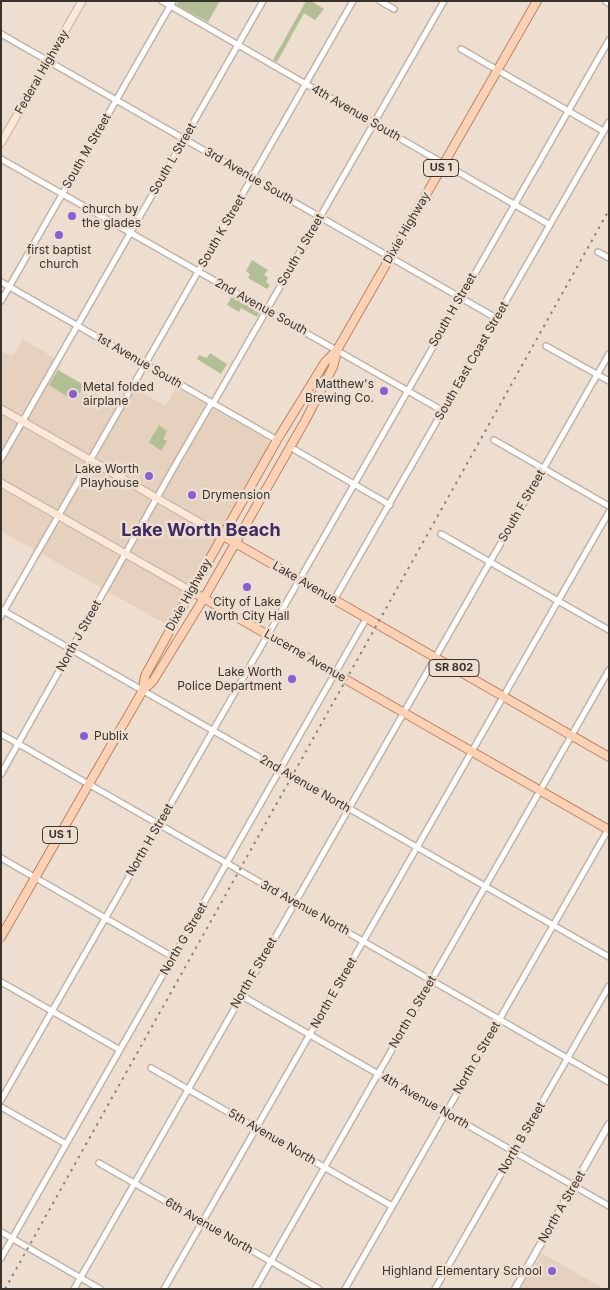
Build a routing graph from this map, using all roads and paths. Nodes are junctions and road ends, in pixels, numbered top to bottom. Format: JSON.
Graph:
{"nodes":[{"id":1,"x":82,"y":1,"type":"edge"},
{"id":2,"x":162,"y":1,"type":"edge"},
{"id":3,"x":263,"y":1,"type":"edge"},
{"id":4,"x":353,"y":1,"type":"edge"},
{"id":5,"x":380,"y":1,"type":"edge"},
{"id":6,"x":444,"y":1,"type":"edge"},
{"id":7,"x":537,"y":1,"type":"edge"},
{"id":8,"x":171,"y":4,"type":"edge"},
{"id":9,"x":394,"y":9,"type":"dead end"},
{"id":10,"x":1,"y":34,"type":"edge"},
{"id":11,"x":609,"y":40,"type":"edge"},
{"id":12,"x":238,"y":45,"type":"junction"},
{"id":13,"x":461,"y":49,"type":"dead end"},
{"id":14,"x":48,"y":61,"type":"junction"},
{"id":15,"x":497,"y":71,"type":"junction"},
{"id":16,"x":306,"y":84,"type":"junction"},
{"id":17,"x":116,"y":100,"type":"junction"},
{"id":18,"x":567,"y":111,"type":"junction"},
{"id":19,"x":609,"y":122,"type":"edge"},
{"id":20,"x":374,"y":123,"type":"junction"},
{"id":21,"x":604,"y":131,"type":"junction"},
{"id":22,"x":184,"y":138,"type":"junction"},
{"id":23,"x":1,"y":143,"type":"edge"},
{"id":24,"x":1,"y":159,"type":"edge"},
{"id":25,"x":444,"y":163,"type":"junction"},
{"id":26,"x":252,"y":178,"type":"junction"},
{"id":27,"x":63,"y":194,"type":"junction"},
{"id":28,"x":514,"y":205,"type":"junction"},
{"id":29,"x":320,"y":217,"type":"junction"},
{"id":30,"x":550,"y":225,"type":"junction"},
{"id":31,"x":130,"y":233,"type":"junction"},
{"id":32,"x":598,"y":252,"type":"dead end"},
{"id":33,"x":390,"y":258,"type":"junction"},
{"id":34,"x":609,"y":258,"type":"edge"},
{"id":35,"x":198,"y":272,"type":"junction"},
{"id":36,"x":1,"y":282,"type":"edge"},
{"id":37,"x":9,"y":287,"type":"junction"},
{"id":38,"x":460,"y":298,"type":"junction"},
{"id":39,"x":1,"y":301,"type":"edge"},
{"id":40,"x":267,"y":311,"type":"junction"},
{"id":41,"x":496,"y":318,"type":"junction"},
{"id":42,"x":77,"y":326,"type":"junction"},
{"id":43,"x":546,"y":346,"type":"dead end"},
{"id":44,"x":337,"y":350,"type":"junction"},
{"id":45,"x":609,"y":354,"type":"edge"},
{"id":46,"x":145,"y":365,"type":"junction"},
{"id":47,"x":597,"y":375,"type":"junction"},
{"id":48,"x":609,"y":381,"type":"edge"},
{"id":49,"x":407,"y":390,"type":"junction"},
{"id":50,"x":213,"y":403,"type":"junction"},
{"id":51,"x":1,"y":409,"type":"edge"},
{"id":52,"x":443,"y":411,"type":"junction"},
{"id":53,"x":23,"y":421,"type":"junction"},
{"id":54,"x":277,"y":440,"type":"junction"},
{"id":55,"x":494,"y":440,"type":"dead end"},
{"id":56,"x":290,"y":447,"type":"junction"},
{"id":57,"x":1,"y":459,"type":"edge"},
{"id":58,"x":91,"y":460,"type":"junction"},
{"id":59,"x":543,"y":468,"type":"junction"},
{"id":60,"x":1,"y":483,"type":"edge"},
{"id":61,"x":354,"y":484,"type":"junction"},
{"id":62,"x":156,"y":498,"type":"junction"},
{"id":63,"x":390,"y":505,"type":"junction"},
{"id":64,"x":609,"y":506,"type":"edge"},
{"id":65,"x":609,"y":512,"type":"edge"},
{"id":66,"x":59,"y":516,"type":"junction"},
{"id":67,"x":441,"y":534,"type":"dead end"},
{"id":68,"x":223,"y":536,"type":"junction"},
{"id":69,"x":235,"y":543,"type":"junction"},
{"id":70,"x":125,"y":554,"type":"junction"},
{"id":71,"x":490,"y":562,"type":"junction"},
{"id":72,"x":299,"y":580,"type":"junction"},
{"id":73,"x":191,"y":591,"type":"junction"},
{"id":74,"x":204,"y":598,"type":"junction"},
{"id":75,"x":334,"y":600,"type":"junction"},
{"id":76,"x":558,"y":601,"type":"junction"},
{"id":77,"x":2,"y":613,"type":"edge"},
{"id":78,"x":366,"y":619,"type":"junction"},
{"id":79,"x":609,"y":630,"type":"edge"},
{"id":80,"x":267,"y":635,"type":"junction"},
{"id":81,"x":71,"y":650,"type":"junction"},
{"id":82,"x":435,"y":658,"type":"junction"},
{"id":83,"x":609,"y":670,"type":"edge"},
{"id":84,"x":335,"y":674,"type":"junction"},
{"id":85,"x":143,"y":690,"type":"junction"},
{"id":86,"x":503,"y":696,"type":"junction"},
{"id":87,"x":404,"y":713,"type":"junction"},
{"id":88,"x":212,"y":731,"type":"junction"},
{"id":89,"x":1,"y":734,"type":"edge"},
{"id":90,"x":571,"y":736,"type":"junction"},
{"id":91,"x":19,"y":744,"type":"junction"},
{"id":92,"x":472,"y":752,"type":"junction"},
{"id":93,"x":609,"y":757,"type":"edge"},
{"id":94,"x":280,"y":770,"type":"junction"},
{"id":95,"x":1,"y":774,"type":"edge"},
{"id":96,"x":89,"y":784,"type":"junction"},
{"id":97,"x":540,"y":791,"type":"junction"},
{"id":98,"x":349,"y":808,"type":"junction"},
{"id":99,"x":159,"y":825,"type":"junction"},
{"id":100,"x":608,"y":829,"type":"edge"},
{"id":101,"x":417,"y":848,"type":"junction"},
{"id":102,"x":1,"y":858,"type":"edge"},
{"id":103,"x":227,"y":864,"type":"junction"},
{"id":104,"x":35,"y":878,"type":"junction"},
{"id":105,"x":485,"y":886,"type":"junction"},
{"id":106,"x":295,"y":903,"type":"junction"},
{"id":107,"x":105,"y":918,"type":"junction"},
{"id":108,"x":553,"y":925,"type":"junction"},
{"id":109,"x":1,"y":937,"type":"edge"},
{"id":110,"x":363,"y":941,"type":"junction"},
{"id":111,"x":174,"y":957,"type":"junction"},
{"id":112,"x":609,"y":957,"type":"edge"},
{"id":113,"x":431,"y":980,"type":"junction"},
{"id":114,"x":1,"y":982,"type":"edge"},
{"id":115,"x":609,"y":986,"type":"edge"},
{"id":116,"x":242,"y":996,"type":"junction"},
{"id":117,"x":52,"y":1011,"type":"junction"},
{"id":118,"x":499,"y":1019,"type":"junction"},
{"id":119,"x":310,"y":1035,"type":"junction"},
{"id":120,"x":120,"y":1050,"type":"junction"},
{"id":121,"x":568,"y":1058,"type":"junction"},
{"id":122,"x":151,"y":1068,"type":"dead end"},
{"id":123,"x":378,"y":1074,"type":"junction"},
{"id":124,"x":609,"y":1082,"type":"edge"},
{"id":125,"x":188,"y":1089,"type":"junction"},
{"id":126,"x":1,"y":1100,"type":"edge"},
{"id":127,"x":1,"y":1107,"type":"edge"},
{"id":128,"x":446,"y":1113,"type":"junction"},
{"id":129,"x":609,"y":1124,"type":"edge"},
{"id":130,"x":256,"y":1128,"type":"junction"},
{"id":131,"x":66,"y":1144,"type":"junction"},
{"id":132,"x":514,"y":1152,"type":"junction"},
{"id":133,"x":99,"y":1163,"type":"dead end"},
{"id":134,"x":324,"y":1167,"type":"junction"},
{"id":135,"x":134,"y":1183,"type":"junction"},
{"id":136,"x":574,"y":1186,"type":"junction"},
{"id":137,"x":392,"y":1206,"type":"junction"},
{"id":138,"x":609,"y":1206,"type":"edge"},
{"id":139,"x":202,"y":1222,"type":"junction"},
{"id":140,"x":1,"y":1232,"type":"edge"},
{"id":141,"x":12,"y":1238,"type":"junction"},
{"id":142,"x":1,"y":1258,"type":"edge"},
{"id":143,"x":270,"y":1261,"type":"junction"},
{"id":144,"x":80,"y":1277,"type":"junction"},
{"id":145,"x":74,"y":1289,"type":"edge"},
{"id":146,"x":100,"y":1289,"type":"edge"},
{"id":147,"x":164,"y":1289,"type":"edge"},
{"id":148,"x":254,"y":1289,"type":"edge"},
{"id":149,"x":319,"y":1289,"type":"edge"},
{"id":150,"x":345,"y":1289,"type":"edge"},
{"id":151,"x":435,"y":1289,"type":"edge"},
{"id":152,"x":515,"y":1289,"type":"edge"}],
"edges":[{"from":1,"to":14,"type":"main road","name":"Federal Highway"},
{"from":2,"to":8,"type":"street","name":"4th Avenue South"},
{"from":3,"to":12,"type":"street","name":"South L Street"},
{"from":4,"to":16,"type":"street","name":"South K Street"},
{"from":5,"to":9,"type":"street"},
{"from":6,"to":20,"type":"street","name":"South J Street"},
{"from":7,"to":15,"type":"main road","name":"Dixie Highway","number":"US 1"},
{"from":8,"to":12,"type":"street","name":"4th Avenue South"},
{"from":8,"to":17,"type":"street","name":"South M Street"},
{"from":10,"to":14,"type":"street","name":"3rd Avenue South"},
{"from":11,"to":18,"type":"street","name":"South H Street"},
{"from":12,"to":16,"type":"street","name":"4th Avenue South"},
{"from":12,"to":22,"type":"street","name":"South L Street"},
{"from":13,"to":15,"type":"street"},
{"from":14,"to":17,"type":"street","name":"3rd Avenue South"},
{"from":14,"to":23,"type":"main road","name":"Federal Highway"},
{"from":15,"to":18,"type":"street"},
{"from":15,"to":25,"type":"main road","name":"Dixie Highway","number":"US 1"},
{"from":16,"to":20,"type":"street","name":"4th Avenue South"},
{"from":16,"to":26,"type":"street","name":"South K Street"},
{"from":17,"to":22,"type":"street","name":"3rd Avenue South"},
{"from":17,"to":27,"type":"street","name":"South M Street"},
{"from":18,"to":21,"type":"street"},
{"from":18,"to":28,"type":"street","name":"South H Street"},
{"from":19,"to":21,"type":"street","name":"South East Coast Street"},
{"from":20,"to":25,"type":"street","name":"4th Avenue South"},
{"from":20,"to":29,"type":"street","name":"South J Street"},
{"from":21,"to":30,"type":"street","name":"South East Coast Street"},
{"from":22,"to":26,"type":"street","name":"3rd Avenue South"},
{"from":22,"to":31,"type":"street","name":"South L Street"},
{"from":24,"to":27,"type":"street","name":"2nd Avenue South"},
{"from":25,"to":28,"type":"street","name":"4th Avenue South"},
{"from":25,"to":33,"type":"main road","name":"Dixie Highway","number":"US 1"},
{"from":26,"to":29,"type":"street","name":"3rd Avenue South"},
{"from":26,"to":35,"type":"street","name":"South K Street"},
{"from":27,"to":31,"type":"street","name":"2nd Avenue South"},
{"from":27,"to":37,"type":"street","name":"South M Street"},
{"from":28,"to":30,"type":"street","name":"4th Avenue South"},
{"from":28,"to":38,"type":"street","name":"South H Street"},
{"from":29,"to":33,"type":"street","name":"3rd Avenue South"},
{"from":29,"to":40,"type":"street","name":"South J Street"},
{"from":30,"to":41,"type":"street","name":"South East Coast Street"},
{"from":31,"to":35,"type":"street","name":"2nd Avenue South"},
{"from":31,"to":42,"type":"street","name":"South L Street"},
{"from":32,"to":34,"type":"street"},
{"from":33,"to":38,"type":"street","name":"3rd Avenue South"},
{"from":33,"to":44,"type":"main road","name":"Dixie Highway","number":"US 1"},
{"from":35,"to":40,"type":"street","name":"2nd Avenue South"},
{"from":35,"to":46,"type":"street","name":"South K Street"},
{"from":36,"to":37,"type":"street","name":"1st Avenue South"},
{"from":37,"to":39,"type":"street","name":"South M Street"},
{"from":37,"to":42,"type":"street","name":"1st Avenue South"},
{"from":38,"to":41,"type":"street","name":"3rd Avenue South"},
{"from":38,"to":49,"type":"street","name":"South H Street"},
{"from":40,"to":44,"type":"street","name":"2nd Avenue South"},
{"from":40,"to":50,"type":"street","name":"South J Street"},
{"from":41,"to":52,"type":"street","name":"South East Coast Street"},
{"from":42,"to":46,"type":"street","name":"1st Avenue South"},
{"from":42,"to":53,"type":"street","name":"South L Street"},
{"from":43,"to":47,"type":"street"},
{"from":44,"to":49,"type":"street","name":"2nd Avenue South"},
{"from":44,"to":54,"type":"main road","name":"Dixie Highway","number":"US 1"},
{"from":44,"to":56,"type":"main road","name":"Dixie Highway","number":"US 1"},
{"from":45,"to":47,"type":"street","name":"South F Street"},
{"from":46,"to":50,"type":"street","name":"1st Avenue South"},
{"from":46,"to":58,"type":"street","name":"South K Street"},
{"from":47,"to":48,"type":"street"},
{"from":47,"to":59,"type":"street","name":"South F Street"},
{"from":49,"to":52,"type":"street","name":"2nd Avenue South"},
{"from":49,"to":61,"type":"street","name":"South H Street"},
{"from":50,"to":54,"type":"street","name":"1st Avenue South"},
{"from":50,"to":62,"type":"street","name":"South J Street"},
{"from":51,"to":53,"type":"main road","name":"Lake Avenue","number":"SR 802"},
{"from":52,"to":63,"type":"street","name":"South East Coast Street"},
{"from":53,"to":57,"type":"street","name":"South L Street"},
{"from":53,"to":58,"type":"main road","name":"Lake Avenue","number":"SR 802"},
{"from":54,"to":68,"type":"main road","name":"Dixie Highway","number":"US 1"},
{"from":55,"to":59,"type":"street"},
{"from":56,"to":61,"type":"street"},
{"from":56,"to":69,"type":"main road","name":"Dixie Highway","number":"US 1"},
{"from":58,"to":62,"type":"main road","name":"Lake Avenue","number":"SR 802"},
{"from":58,"to":66,"type":"street","name":"South K Street"},
{"from":59,"to":64,"type":"street"},
{"from":59,"to":71,"type":"street","name":"South F Street"},
{"from":60,"to":66,"type":"main road","name":"Lucerne Avenue"},
{"from":61,"to":63,"type":"street"},
{"from":61,"to":72,"type":"street","name":"South H Street"},
{"from":62,"to":68,"type":"main road","name":"Lake Avenue","number":"SR 802"},
{"from":62,"to":70,"type":"street","name":"North J Street"},
{"from":63,"to":75,"type":"street","name":"South East Coast Street"},
{"from":65,"to":76,"type":"street","name":"North E Street"},
{"from":66,"to":70,"type":"main road","name":"Lucerne Avenue"},
{"from":66,"to":77,"type":"street","name":"South K Street"},
{"from":67,"to":71,"type":"street"},
{"from":68,"to":69,"type":"main road","name":"Lake Avenue","number":"SR 802"},
{"from":68,"to":73,"type":"main road","name":"Dixie Highway","number":"US 1"},
{"from":69,"to":72,"type":"main road","name":"Lake Avenue","number":"SR 802"},
{"from":69,"to":74,"type":"main road","name":"Dixie Highway","number":"US 1"},
{"from":70,"to":73,"type":"main road","name":"Lucerne Avenue"},
{"from":70,"to":81,"type":"street","name":"North J Street"},
{"from":71,"to":76,"type":"street"},
{"from":71,"to":82,"type":"street","name":"South F Street"},
{"from":72,"to":75,"type":"main road","name":"Lake Avenue","number":"SR 802"},
{"from":72,"to":80,"type":"street","name":"North H Street"},
{"from":73,"to":74,"type":"main road","name":"Lucerne Avenue"},
{"from":73,"to":85,"type":"main road","name":"Dixie Highway","number":"US 1"},
{"from":74,"to":80,"type":"main road","name":"Lucerne Avenue"},
{"from":74,"to":85,"type":"main road","name":"Dixie Highway","number":"US 1"},
{"from":75,"to":78,"type":"main road","name":"Lake Avenue","number":"SR 802"},
{"from":76,"to":79,"type":"street"},
{"from":76,"to":86,"type":"street","name":"North E Street"},
{"from":77,"to":81,"type":"street","name":"2nd Avenue North"},
{"from":78,"to":82,"type":"main road","name":"Lake Avenue","number":"SR 802"},
{"from":78,"to":84,"type":"street","name":"North G Street"},
{"from":80,"to":84,"type":"main road","name":"Lucerne Avenue"},
{"from":80,"to":88,"type":"street","name":"North H Street"},
{"from":81,"to":85,"type":"street","name":"2nd Avenue North"},
{"from":81,"to":91,"type":"street","name":"North J Street"},
{"from":82,"to":86,"type":"main road","name":"Lake Avenue","number":"SR 802"},
{"from":82,"to":87,"type":"street","name":"North F Street"},
{"from":83,"to":90,"type":"street","name":"North D Street"},
{"from":84,"to":87,"type":"main road","name":"Lucerne Avenue"},
{"from":84,"to":94,"type":"street","name":"North G Street"},
{"from":85,"to":88,"type":"street","name":"2nd Avenue North"},
{"from":85,"to":96,"type":"main road","name":"Dixie Highway","number":"US 1"},
{"from":86,"to":90,"type":"main road","name":"Lake Avenue","number":"SR 802"},
{"from":86,"to":92,"type":"street","name":"North E Street"},
{"from":87,"to":92,"type":"main road","name":"Lucerne Avenue"},
{"from":87,"to":98,"type":"street","name":"North F Street"},
{"from":88,"to":94,"type":"street","name":"2nd Avenue North"},
{"from":88,"to":99,"type":"street","name":"North H Street"},
{"from":89,"to":91,"type":"street","name":"3rd Avenue North"},
{"from":90,"to":93,"type":"main road","name":"Lake Avenue","number":"SR 802"},
{"from":90,"to":97,"type":"street","name":"North D Street"},
{"from":91,"to":95,"type":"street","name":"North J Street"},
{"from":91,"to":96,"type":"street","name":"3rd Avenue North"},
{"from":92,"to":97,"type":"main road","name":"Lucerne Avenue"},
{"from":92,"to":101,"type":"street","name":"North E Street"},
{"from":94,"to":98,"type":"street","name":"2nd Avenue North"},
{"from":94,"to":103,"type":"street","name":"North G Street"},
{"from":96,"to":99,"type":"street","name":"3rd Avenue North"},
{"from":96,"to":104,"type":"main road","name":"Dixie Highway","number":"US 1"},
{"from":97,"to":100,"type":"main road","name":"Lucerne Avenue"},
{"from":97,"to":105,"type":"street","name":"North D Street"},
{"from":98,"to":101,"type":"street","name":"2nd Avenue North"},
{"from":98,"to":106,"type":"street","name":"North F Street"},
{"from":99,"to":103,"type":"street","name":"3rd Avenue North"},
{"from":99,"to":107,"type":"street","name":"North H Street"},
{"from":100,"to":108,"type":"street","name":"North C Street"},
{"from":101,"to":105,"type":"street","name":"2nd Avenue North"},
{"from":101,"to":110,"type":"street","name":"North E Street"},
{"from":102,"to":104,"type":"street"},
{"from":103,"to":106,"type":"street","name":"3rd Avenue North"},
{"from":103,"to":111,"type":"street","name":"North G Street"},
{"from":104,"to":107,"type":"street"},
{"from":104,"to":109,"type":"main road","name":"Dixie Highway","number":"US 1"},
{"from":105,"to":108,"type":"street","name":"2nd Avenue North"},
{"from":105,"to":113,"type":"street","name":"North D Street"},
{"from":106,"to":110,"type":"street","name":"3rd Avenue North"},
{"from":106,"to":116,"type":"street","name":"North F Street"},
{"from":107,"to":111,"type":"street"},
{"from":107,"to":117,"type":"street","name":"North H Street"},
{"from":108,"to":112,"type":"street","name":"2nd Avenue North"},
{"from":108,"to":118,"type":"street","name":"North C Street"},
{"from":110,"to":113,"type":"street","name":"3rd Avenue North"},
{"from":110,"to":119,"type":"street","name":"North E Street"},
{"from":111,"to":120,"type":"street","name":"North G Street"},
{"from":113,"to":118,"type":"street","name":"3rd Avenue North"},
{"from":113,"to":123,"type":"street","name":"North D Street"},
{"from":114,"to":117,"type":"street"},
{"from":115,"to":121,"type":"street","name":"North B Street"},
{"from":116,"to":119,"type":"street","name":"4th Avenue North"},
{"from":116,"to":125,"type":"street","name":"North F Street"},
{"from":117,"to":120,"type":"street"},
{"from":117,"to":126,"type":"street","name":"North H Street"},
{"from":118,"to":121,"type":"street","name":"3rd Avenue North"},
{"from":118,"to":128,"type":"street","name":"North C Street"},
{"from":119,"to":123,"type":"street","name":"4th Avenue North"},
{"from":119,"to":130,"type":"street","name":"North E Street"},
{"from":120,"to":131,"type":"street","name":"North G Street"},
{"from":121,"to":124,"type":"street","name":"3rd Avenue North"},
{"from":121,"to":132,"type":"street","name":"North B Street"},
{"from":122,"to":125,"type":"street","name":"5th Avenue North"},
{"from":123,"to":128,"type":"street","name":"4th Avenue North"},
{"from":123,"to":134,"type":"street","name":"North D Street"},
{"from":125,"to":130,"type":"street","name":"5th Avenue North"},
{"from":125,"to":135,"type":"street","name":"North F Street"},
{"from":127,"to":131,"type":"street"},
{"from":128,"to":132,"type":"street","name":"4th Avenue North"},
{"from":128,"to":137,"type":"street","name":"North C Street"},
{"from":129,"to":136,"type":"street","name":"North A Street"},
{"from":130,"to":134,"type":"street","name":"5th Avenue North"},
{"from":130,"to":139,"type":"street","name":"North E Street"},
{"from":131,"to":141,"type":"street","name":"North G Street"},
{"from":132,"to":136,"type":"street","name":"4th Avenue North"},
{"from":132,"to":151,"type":"street","name":"North B Street"},
{"from":133,"to":135,"type":"street","name":"6th Avenue North"},
{"from":134,"to":137,"type":"street","name":"5th Avenue North"},
{"from":134,"to":143,"type":"street","name":"North D Street"},
{"from":135,"to":139,"type":"street","name":"6th Avenue North"},
{"from":135,"to":144,"type":"street","name":"North F Street"},
{"from":136,"to":138,"type":"street","name":"4th Avenue North"},
{"from":136,"to":152,"type":"street","name":"North A Street"},
{"from":137,"to":150,"type":"street","name":"North C Street"},
{"from":139,"to":143,"type":"street","name":"6th Avenue North"},
{"from":139,"to":147,"type":"street","name":"North E Street"},
{"from":140,"to":141,"type":"street"},
{"from":141,"to":142,"type":"street","name":"North G Street"},
{"from":141,"to":144,"type":"street"},
{"from":143,"to":148,"type":"street","name":"North D Street"},
{"from":143,"to":149,"type":"street","name":"6th Avenue North"},
{"from":144,"to":145,"type":"street","name":"North F Street"},
{"from":144,"to":146,"type":"street"}]}
